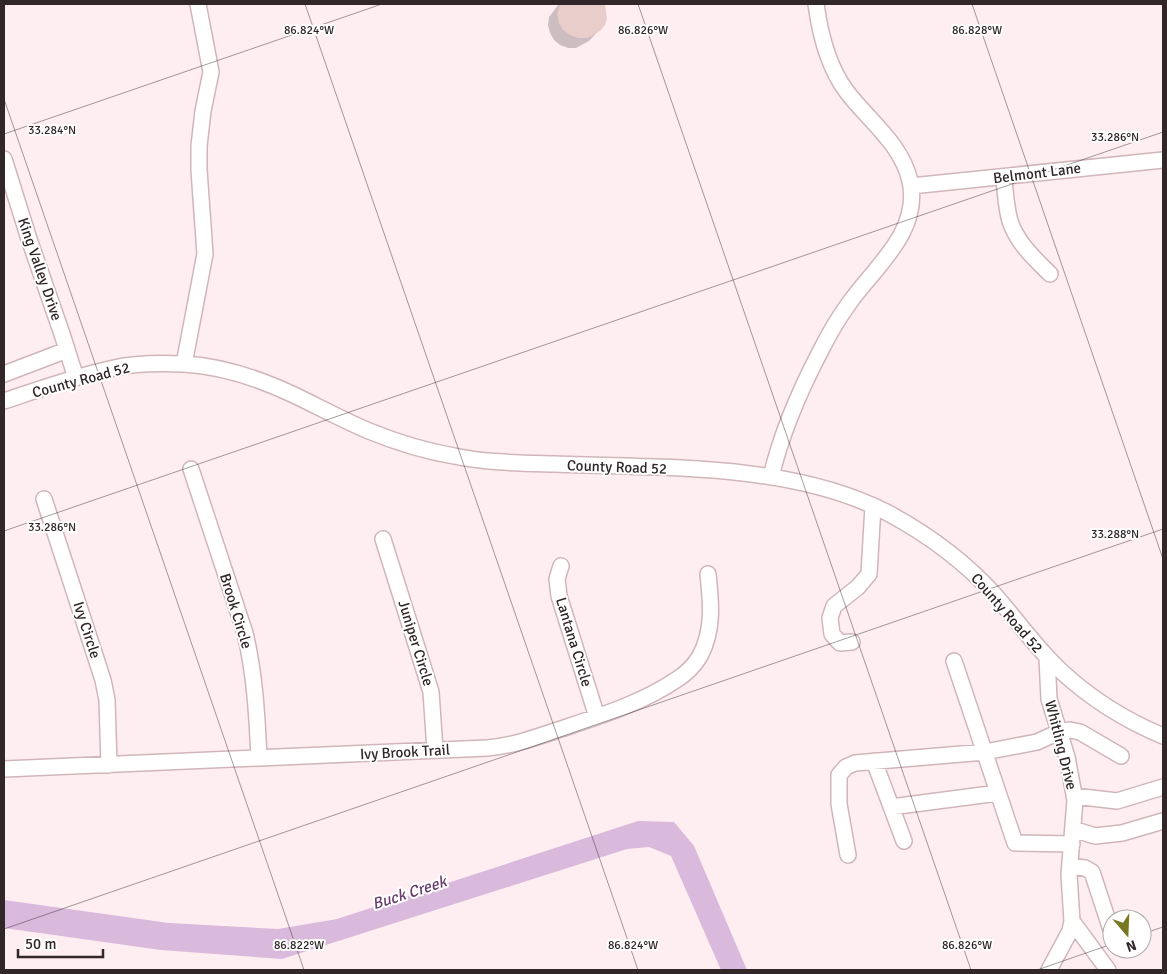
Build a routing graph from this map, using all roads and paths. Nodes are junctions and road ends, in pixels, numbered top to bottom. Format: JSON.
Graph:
{"nodes":[{"id":1,"x":198,"y":4,"type":"edge"},
{"id":2,"x":816,"y":4,"type":"edge"},
{"id":3,"x":4,"y":160,"type":"edge"},
{"id":4,"x":1163,"y":160,"type":"edge"},
{"id":5,"x":1004,"y":177,"type":"junction"},
{"id":6,"x":911,"y":186,"type":"junction"},
{"id":7,"x":1050,"y":274,"type":"dead end"},
{"id":8,"x":67,"y":350,"type":"junction"},
{"id":9,"x":184,"y":364,"type":"junction"},
{"id":10,"x":4,"y":374,"type":"edge"},
{"id":11,"x":76,"y":378,"type":"junction"},
{"id":12,"x":4,"y":401,"type":"edge"},
{"id":13,"x":191,"y":469,"type":"dead end"},
{"id":14,"x":771,"y":477,"type":"junction"},
{"id":15,"x":44,"y":499,"type":"dead end"},
{"id":16,"x":873,"y":506,"type":"junction"},
{"id":17,"x":382,"y":539,"type":"dead end"},
{"id":18,"x":561,"y":566,"type":"dead end"},
{"id":19,"x":708,"y":574,"type":"dead end"},
{"id":20,"x":852,"y":642,"type":"dead end"},
{"id":21,"x":1046,"y":658,"type":"junction"},
{"id":22,"x":954,"y":661,"type":"dead end"},
{"id":23,"x":597,"y":717,"type":"junction"},
{"id":24,"x":1059,"y":732,"type":"junction"},
{"id":25,"x":1163,"y":736,"type":"edge"},
{"id":26,"x":435,"y":750,"type":"junction"},
{"id":27,"x":984,"y":752,"type":"junction"},
{"id":28,"x":1121,"y":756,"type":"dead end"},
{"id":29,"x":259,"y":758,"type":"junction"},
{"id":30,"x":874,"y":761,"type":"junction"},
{"id":31,"x":109,"y":765,"type":"junction"},
{"id":32,"x":4,"y":769,"type":"edge"},
{"id":33,"x":1163,"y":787,"type":"edge"},
{"id":34,"x":998,"y":793,"type":"junction"},
{"id":35,"x":1074,"y":796,"type":"junction"},
{"id":36,"x":891,"y":807,"type":"junction"},
{"id":37,"x":1163,"y":821,"type":"edge"},
{"id":38,"x":1072,"y":837,"type":"junction"},
{"id":39,"x":904,"y":841,"type":"dead end"},
{"id":40,"x":848,"y":855,"type":"dead end"},
{"id":41,"x":1070,"y":866,"type":"junction"},
{"id":42,"x":1104,"y":909,"type":"edge"},
{"id":43,"x":1072,"y":922,"type":"junction"},
{"id":44,"x":1102,"y":946,"type":"edge"},
{"id":45,"x":1094,"y":952,"type":"junction"},
{"id":46,"x":1049,"y":970,"type":"edge"},
{"id":47,"x":1108,"y":970,"type":"edge"}],
"edges":[{"from":1,"to":9,"type":"street"},
{"from":2,"to":6,"type":"street"},
{"from":3,"to":8,"type":"street","name":"King Valley Drive"},
{"from":4,"to":5,"type":"street","name":"Belmont Lane"},
{"from":5,"to":6,"type":"street","name":"Belmont Lane"},
{"from":5,"to":7,"type":"street"},
{"from":6,"to":14,"type":"street"},
{"from":8,"to":10,"type":"street"},
{"from":8,"to":11,"type":"street","name":"King Valley Drive"},
{"from":9,"to":11,"type":"street","name":"County Road 52"},
{"from":9,"to":14,"type":"street","name":"County Road 52"},
{"from":11,"to":12,"type":"street","name":"County Road 52"},
{"from":13,"to":29,"type":"street","name":"Brook Circle"},
{"from":14,"to":16,"type":"street","name":"County Road 52"},
{"from":15,"to":31,"type":"street","name":"Ivy Circle"},
{"from":16,"to":20,"type":"street"},
{"from":16,"to":21,"type":"street","name":"County Road 52"},
{"from":17,"to":26,"type":"street","name":"Juniper Circle"},
{"from":18,"to":23,"type":"street","name":"Lantana Circle"},
{"from":19,"to":23,"type":"street","name":"Ivy Brook Trail"},
{"from":21,"to":24,"type":"street","name":"Whitling Drive"},
{"from":21,"to":25,"type":"street","name":"County Road 52"},
{"from":22,"to":27,"type":"street"},
{"from":23,"to":26,"type":"street","name":"Ivy Brook Trail"},
{"from":24,"to":27,"type":"street"},
{"from":24,"to":28,"type":"street"},
{"from":24,"to":35,"type":"street","name":"Whitling Drive"},
{"from":26,"to":29,"type":"street","name":"Ivy Brook Trail"},
{"from":27,"to":30,"type":"street"},
{"from":27,"to":34,"type":"street"},
{"from":29,"to":31,"type":"street","name":"Ivy Brook Trail"},
{"from":30,"to":36,"type":"street"},
{"from":30,"to":40,"type":"street"},
{"from":31,"to":32,"type":"street","name":"Ivy Brook Trail"},
{"from":33,"to":35,"type":"street"},
{"from":34,"to":36,"type":"street"},
{"from":34,"to":38,"type":"street"},
{"from":35,"to":38,"type":"street","name":"Whitling Drive"},
{"from":36,"to":39,"type":"street"},
{"from":37,"to":38,"type":"street"},
{"from":38,"to":41,"type":"street","name":"Whitling Drive"},
{"from":41,"to":42,"type":"street"},
{"from":41,"to":43,"type":"street","name":"Whitling Drive"},
{"from":43,"to":45,"type":"street"},
{"from":43,"to":46,"type":"street"},
{"from":44,"to":45,"type":"street"},
{"from":45,"to":47,"type":"street"}]}
